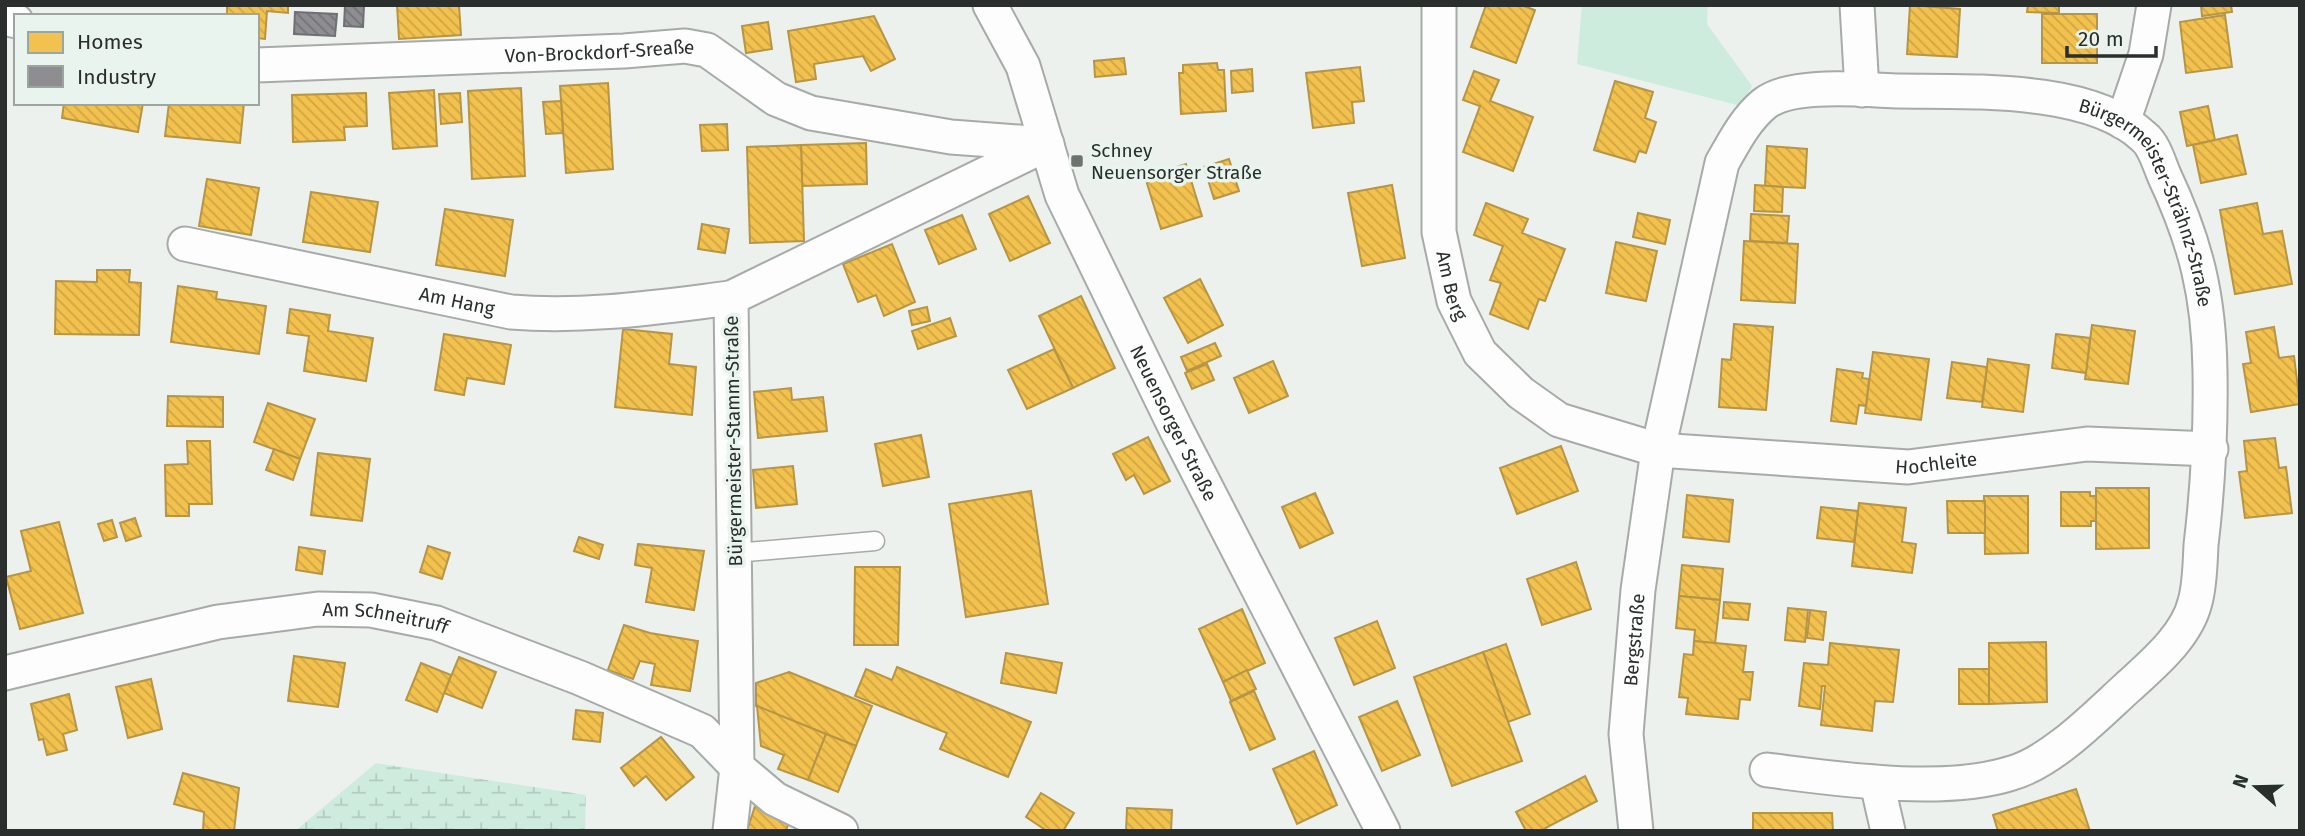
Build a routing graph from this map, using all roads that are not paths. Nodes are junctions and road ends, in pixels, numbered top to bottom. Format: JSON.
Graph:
{"nodes":[{"id":1,"x":990,"y":5,"type":"edge"},
{"id":2,"x":1439,"y":5,"type":"edge"},
{"id":3,"x":1857,"y":5,"type":"edge"},
{"id":4,"x":2154,"y":5,"type":"edge"},
{"id":5,"x":259,"y":65,"type":"edge"},
{"id":6,"x":1862,"y":90,"type":"junction"},
{"id":7,"x":2123,"y":122,"type":"junction"},
{"id":8,"x":1047,"y":144,"type":"junction"},
{"id":9,"x":185,"y":244,"type":"dead end"},
{"id":10,"x":732,"y":298,"type":"junction"},
{"id":11,"x":2211,"y":449,"type":"junction"},
{"id":12,"x":1658,"y":450,"type":"junction"},
{"id":13,"x":875,"y":541,"type":"dead end"},
{"id":14,"x":735,"y":553,"type":"junction"},
{"id":15,"x":5,"y":673,"type":"edge"},
{"id":16,"x":737,"y":767,"type":"junction"},
{"id":17,"x":1767,"y":770,"type":"dead end"},
{"id":18,"x":1877,"y":783,"type":"junction"},
{"id":19,"x":730,"y":831,"type":"edge"},
{"id":20,"x":841,"y":831,"type":"edge"},
{"id":21,"x":1383,"y":831,"type":"edge"},
{"id":22,"x":1636,"y":831,"type":"edge"},
{"id":23,"x":1888,"y":831,"type":"edge"}],
"edges":[{"from":1,"to":8,"type":"street","name":"Neuensorger Straße"},
{"from":2,"to":12,"type":"street","name":"Am Berg"},
{"from":3,"to":6,"type":"street"},
{"from":4,"to":7,"type":"street"},
{"from":5,"to":8,"type":"street","name":"Von-Brockdorf-Sreaße"},
{"from":6,"to":7,"type":"street","name":"Bürgermeister-Strähnz-Straße"},
{"from":6,"to":12,"type":"street","name":"Bürgermeister-Strähnz-Straße"},
{"from":7,"to":11,"type":"street","name":"Bürgermeister-Strähnz-Straße"},
{"from":8,"to":10,"type":"street","name":"Bürgermeister-Stamm-Straße"},
{"from":8,"to":21,"type":"street","name":"Neuensorger Straße"},
{"from":9,"to":10,"type":"street","name":"Am Hang"},
{"from":10,"to":14,"type":"street","name":"Bürgermeister-Stamm-Straße"},
{"from":11,"to":12,"type":"street","name":"Hochleite"},
{"from":11,"to":18,"type":"street","name":"Bürgermeister-Strähnz-Straße"},
{"from":12,"to":22,"type":"street","name":"Bergstraße"},
{"from":13,"to":14,"type":"lane"},
{"from":14,"to":16,"type":"street","name":"Bürgermeister-Stamm-Straße"},
{"from":15,"to":16,"type":"street","name":"Am Schneitruff"},
{"from":16,"to":19,"type":"street","name":"Bürgermeister-Stamm-Straße"},
{"from":16,"to":20,"type":"street","name":"Am Schneitruff"},
{"from":17,"to":18,"type":"street","name":"Bürgermeister-Strähnz-Straße"},
{"from":18,"to":23,"type":"street"}]}
